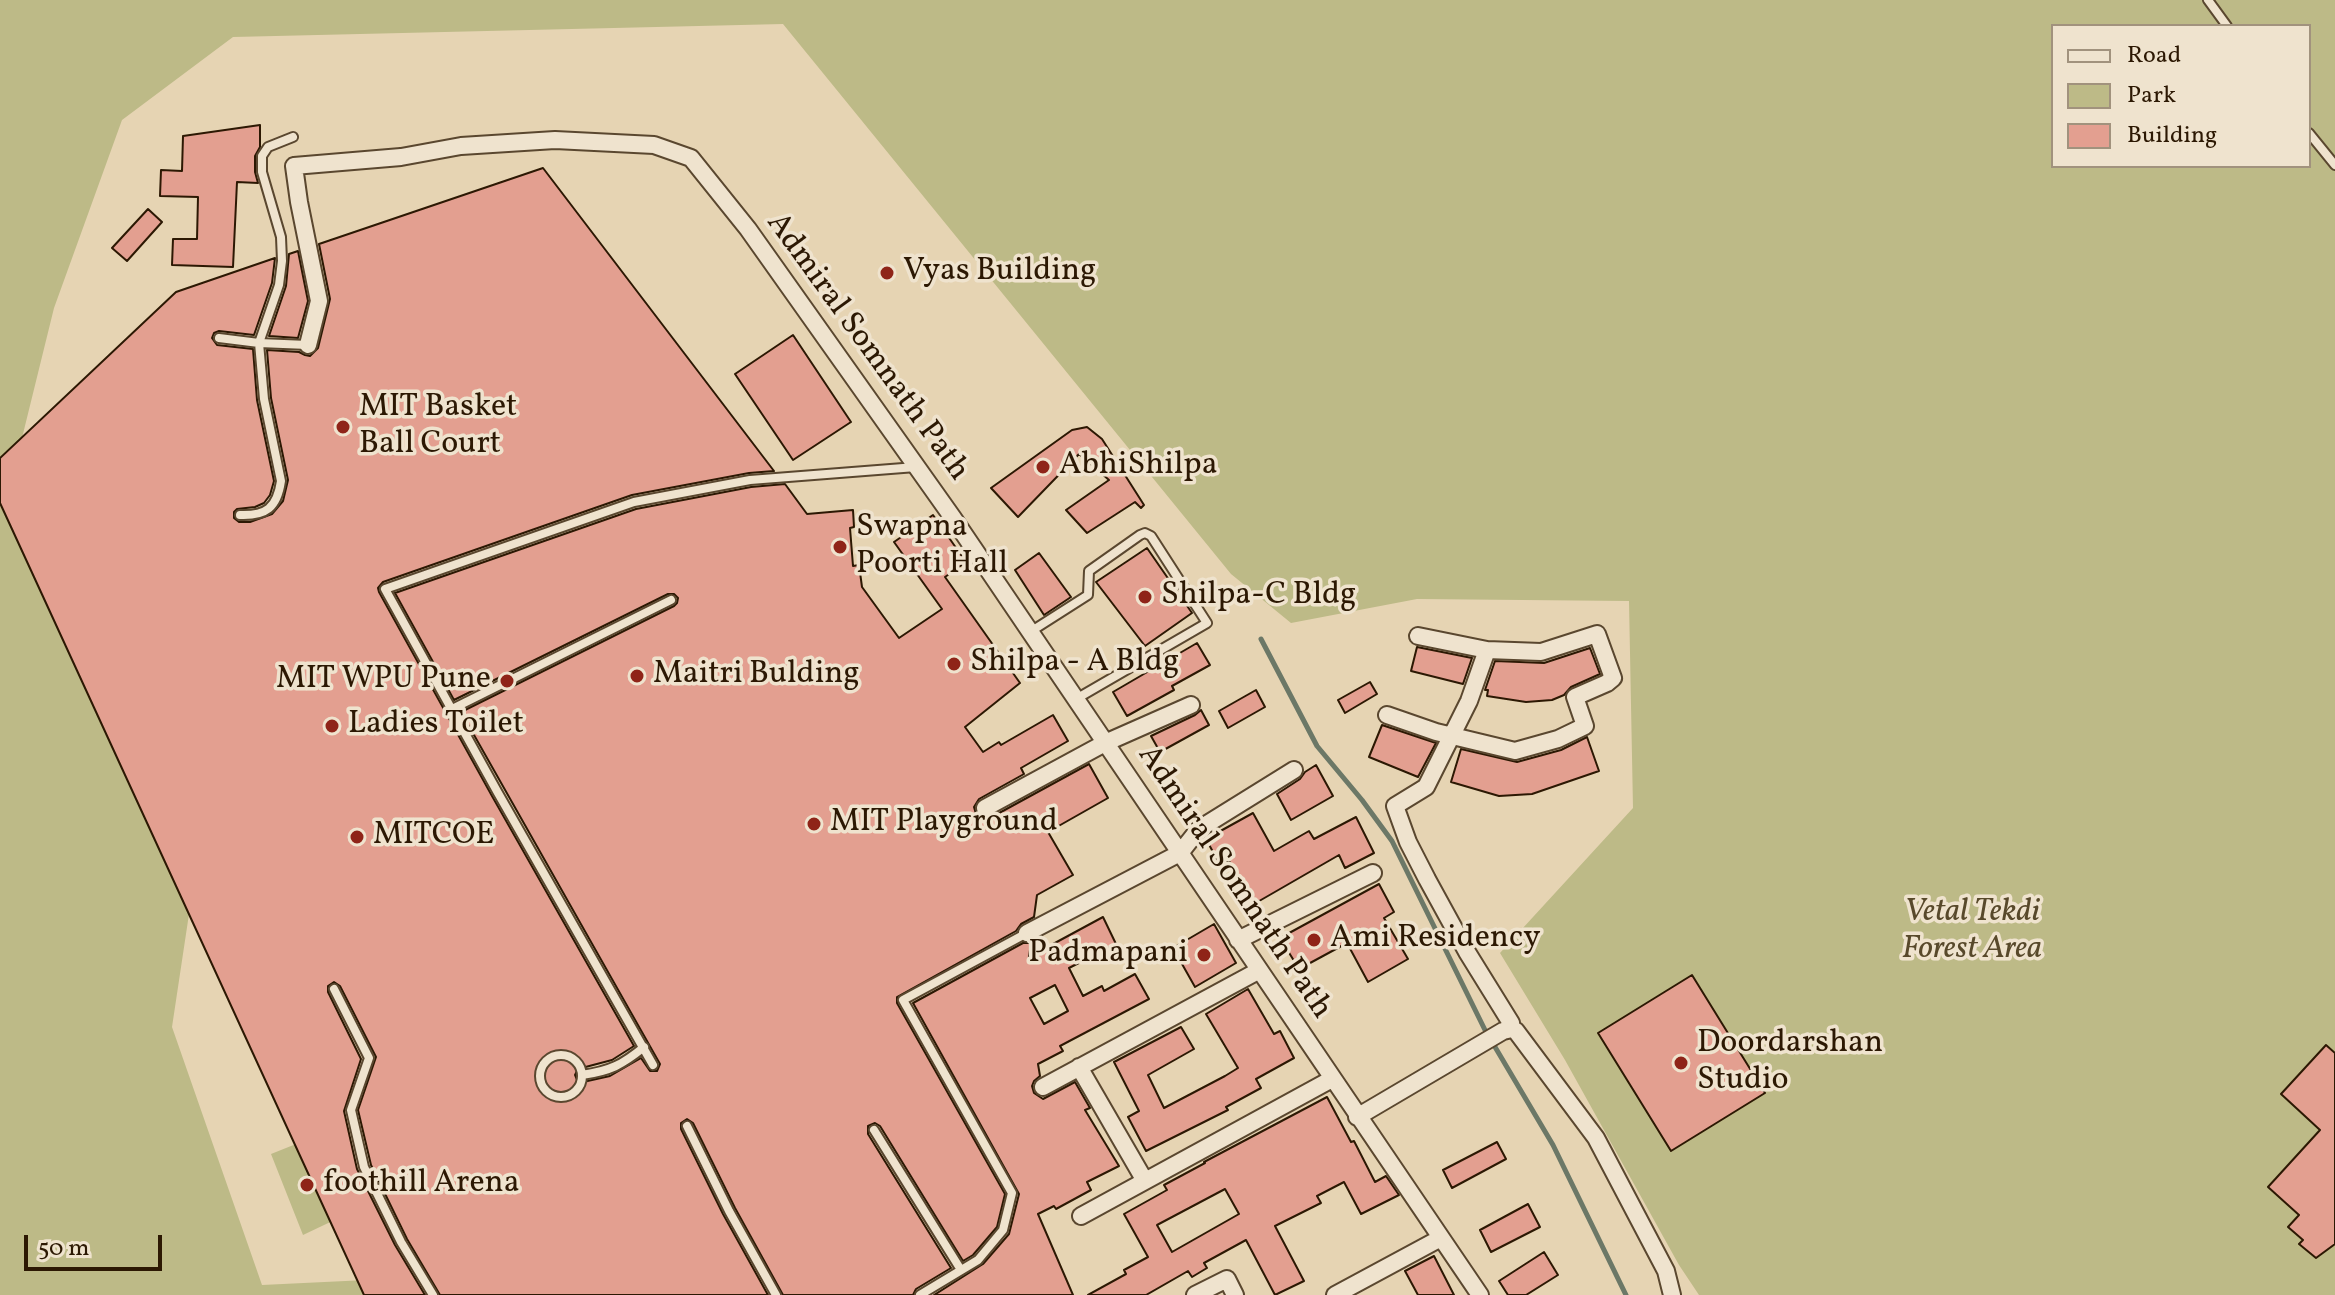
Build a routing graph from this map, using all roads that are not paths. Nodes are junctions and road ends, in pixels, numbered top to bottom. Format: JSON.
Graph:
{"nodes":[{"id":1,"x":2208,"y":0,"type":"edge"},
{"id":2,"x":2226,"y":24,"type":"edge"},
{"id":3,"x":2311,"y":135,"type":"edge"},
{"id":4,"x":293,"y":137,"type":"dead end"},
{"id":5,"x":2335,"y":165,"type":"edge"},
{"id":6,"x":219,"y":338,"type":"dead end"},
{"id":7,"x":259,"y":343,"type":"junction"},
{"id":8,"x":308,"y":345,"type":"joint"},
{"id":9,"x":917,"y":467,"type":"junction"},
{"id":10,"x":240,"y":515,"type":"dead end"},
{"id":11,"x":671,"y":600,"type":"dead end"},
{"id":12,"x":1030,"y":632,"type":"junction"},
{"id":13,"x":1418,"y":636,"type":"dead end"},
{"id":14,"x":1487,"y":650,"type":"junction"},
{"id":15,"x":1076,"y":700,"type":"junction"},
{"id":16,"x":1191,"y":705,"type":"dead end"},
{"id":17,"x":452,"y":709,"type":"junction"},
{"id":18,"x":1387,"y":715,"type":"dead end"},
{"id":19,"x":1452,"y":734,"type":"junction"},
{"id":20,"x":1105,"y":743,"type":"junction"},
{"id":21,"x":1294,"y":770,"type":"dead end"},
{"id":22,"x":985,"y":808,"type":"dead end"},
{"id":23,"x":1180,"y":853,"type":"junction"},
{"id":24,"x":1373,"y":873,"type":"dead end"},
{"id":25,"x":1027,"y":933,"type":"joint"},
{"id":26,"x":1238,"y":940,"type":"junction"},
{"id":27,"x":1258,"y":971,"type":"junction"},
{"id":28,"x":334,"y":989,"type":"dead end"},
{"id":29,"x":1505,"y":1030,"type":"junction"},
{"id":30,"x":644,"y":1047,"type":"junction"},
{"id":31,"x":653,"y":1065,"type":"dead end"},
{"id":32,"x":1079,"y":1067,"type":"junction"},
{"id":33,"x":582,"y":1075,"type":"junction"},
{"id":34,"x":1332,"y":1079,"type":"junction"},
{"id":35,"x":1043,"y":1087,"type":"dead end"},
{"id":36,"x":1357,"y":1117,"type":"junction"},
{"id":37,"x":687,"y":1126,"type":"dead end"},
{"id":38,"x":874,"y":1130,"type":"dead end"},
{"id":39,"x":1145,"y":1181,"type":"junction"},
{"id":40,"x":1081,"y":1216,"type":"dead end"},
{"id":41,"x":1439,"y":1239,"type":"junction"},
{"id":42,"x":961,"y":1270,"type":"junction"},
{"id":43,"x":433,"y":1295,"type":"edge"},
{"id":44,"x":776,"y":1295,"type":"edge"},
{"id":45,"x":920,"y":1295,"type":"edge"},
{"id":46,"x":1195,"y":1295,"type":"edge"},
{"id":47,"x":1235,"y":1295,"type":"edge"},
{"id":48,"x":1335,"y":1295,"type":"edge"},
{"id":49,"x":1480,"y":1295,"type":"edge"},
{"id":50,"x":1672,"y":1295,"type":"edge"}],
"edges":[{"from":1,"to":2,"type":"lane"},
{"from":3,"to":5,"type":"lane"},
{"from":4,"to":7,"type":"lane"},
{"from":6,"to":7,"type":"lane"},
{"from":7,"to":8,"type":"lane"},
{"from":7,"to":10,"type":"lane"},
{"from":8,"to":9,"type":"street","name":"Admiral Somnath Path"},
{"from":9,"to":12,"type":"street","name":"Admiral Somnath Path"},
{"from":9,"to":17,"type":"lane"},
{"from":11,"to":17,"type":"lane"},
{"from":12,"to":15,"type":"street","name":"Admiral Somnath Path"},
{"from":12,"to":15,"type":"lane"},
{"from":13,"to":14,"type":"street"},
{"from":14,"to":19,"type":"street"},
{"from":14,"to":19,"type":"street"},
{"from":15,"to":20,"type":"street","name":"Admiral Somnath Path"},
{"from":16,"to":20,"type":"street"},
{"from":17,"to":30,"type":"lane"},
{"from":18,"to":19,"type":"street"},
{"from":19,"to":29,"type":"street"},
{"from":20,"to":22,"type":"street"},
{"from":20,"to":23,"type":"street","name":"Admiral Somnath Path"},
{"from":21,"to":23,"type":"street"},
{"from":23,"to":25,"type":"street"},
{"from":23,"to":26,"type":"street","name":"Admiral Somnath Path"},
{"from":24,"to":26,"type":"street"},
{"from":25,"to":42,"type":"lane"},
{"from":26,"to":27,"type":"street","name":"Admiral Somnath Path"},
{"from":27,"to":32,"type":"street"},
{"from":27,"to":34,"type":"street","name":"Admiral Somnath Path"},
{"from":28,"to":43,"type":"lane"},
{"from":29,"to":36,"type":"street"},
{"from":29,"to":50,"type":"street"},
{"from":30,"to":31,"type":"lane"},
{"from":30,"to":33,"type":"lane"},
{"from":32,"to":35,"type":"street"},
{"from":32,"to":39,"type":"street"},
{"from":33,"to":33,"type":"lane"},
{"from":34,"to":36,"type":"street","name":"Admiral Somnath Path"},
{"from":34,"to":39,"type":"street"},
{"from":36,"to":41,"type":"street","name":"Admiral Somnath Path"},
{"from":37,"to":44,"type":"lane"},
{"from":38,"to":42,"type":"lane"},
{"from":39,"to":40,"type":"street"},
{"from":41,"to":48,"type":"street"},
{"from":41,"to":49,"type":"street","name":"Admiral Somnath Path"},
{"from":42,"to":45,"type":"lane"},
{"from":46,"to":47,"type":"street"}]}
